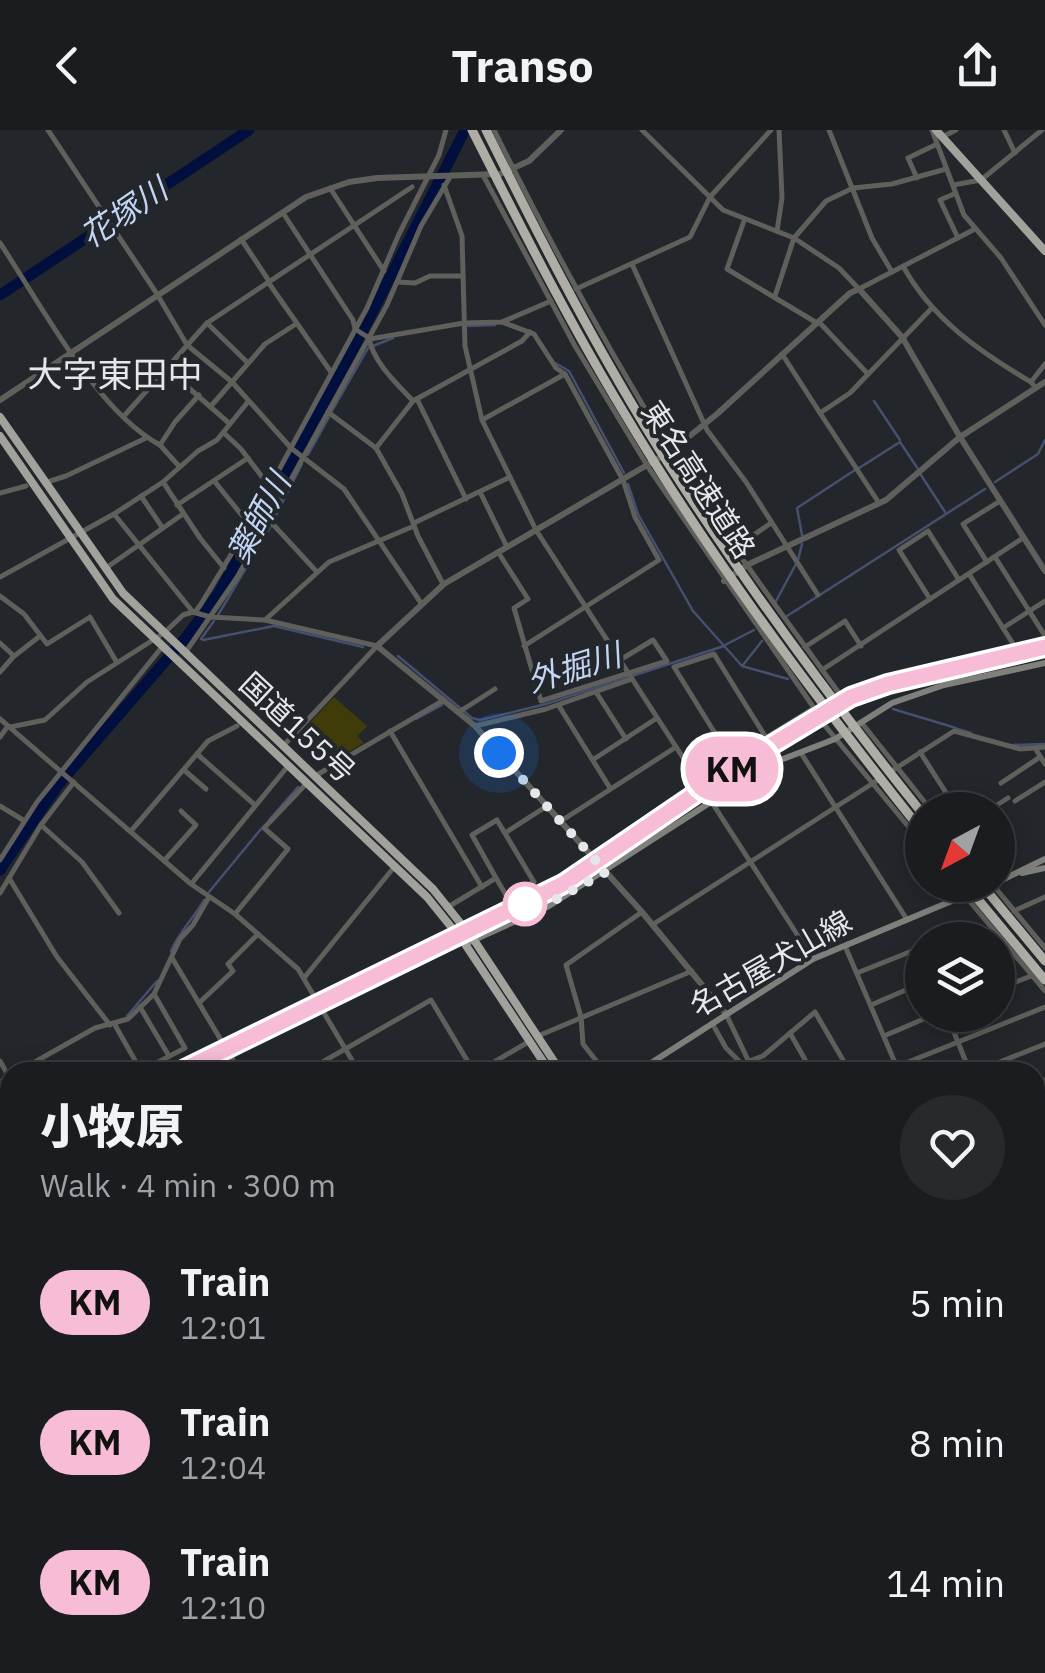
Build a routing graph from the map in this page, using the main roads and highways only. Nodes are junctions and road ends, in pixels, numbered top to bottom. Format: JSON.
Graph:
{"nodes":[{"id":1,"x":472,"y":130,"type":"edge"},
{"id":2,"x":486,"y":130,"type":"edge"},
{"id":3,"x":937,"y":132,"type":"edge"},
{"id":4,"x":1045,"y":251,"type":"edge"},
{"id":5,"x":0,"y":417,"type":"edge"},
{"id":6,"x":0,"y":436,"type":"edge"},
{"id":7,"x":1045,"y":663,"type":"edge"},
{"id":8,"x":906,"y":792,"type":"edge"},
{"id":9,"x":905,"y":813,"type":"edge"},
{"id":10,"x":1045,"y":859,"type":"edge"},
{"id":11,"x":1045,"y":868,"type":"edge"},
{"id":12,"x":1020,"y":873,"type":"junction"},
{"id":13,"x":1015,"y":875,"type":"edge"},
{"id":14,"x":940,"y":902,"type":"edge"},
{"id":15,"x":977,"y":902,"type":"edge"},
{"id":16,"x":996,"y":902,"type":"edge"},
{"id":17,"x":469,"y":942,"type":"junction"},
{"id":18,"x":1045,"y":961,"type":"edge"},
{"id":19,"x":1045,"y":980,"type":"edge"},
{"id":20,"x":534,"y":1039,"type":"junction"},
{"id":21,"x":545,"y":1062,"type":"edge"},
{"id":22,"x":553,"y":1062,"type":"edge"},
{"id":23,"x":652,"y":1062,"type":"edge"}],
"edges":[{"from":1,"to":9,"type":"highway","name":"東名高速道路","bridge":true},
{"from":2,"to":8,"type":"highway","name":"東名高速道路","bridge":true},
{"from":3,"to":4,"type":"highway"},
{"from":5,"to":17,"type":"highway","name":"国道155号"},
{"from":6,"to":17,"type":"highway","name":"国道155号"},
{"from":7,"to":17,"type":"main road"},
{"from":10,"to":12,"type":"main road","name":"名古屋犬山線"},
{"from":11,"to":12,"type":"main road","name":"名古屋犬山線"},
{"from":12,"to":13,"type":"main road","name":"名古屋犬山線"},
{"from":14,"to":23,"type":"main road","name":"名古屋犬山線"},
{"from":15,"to":19,"type":"highway","bridge":true},
{"from":16,"to":18,"type":"highway","bridge":true},
{"from":17,"to":20,"type":"highway","name":"国道155号"},
{"from":20,"to":21,"type":"highway","name":"国道155号"},
{"from":20,"to":22,"type":"highway","name":"国道155号"}]}
